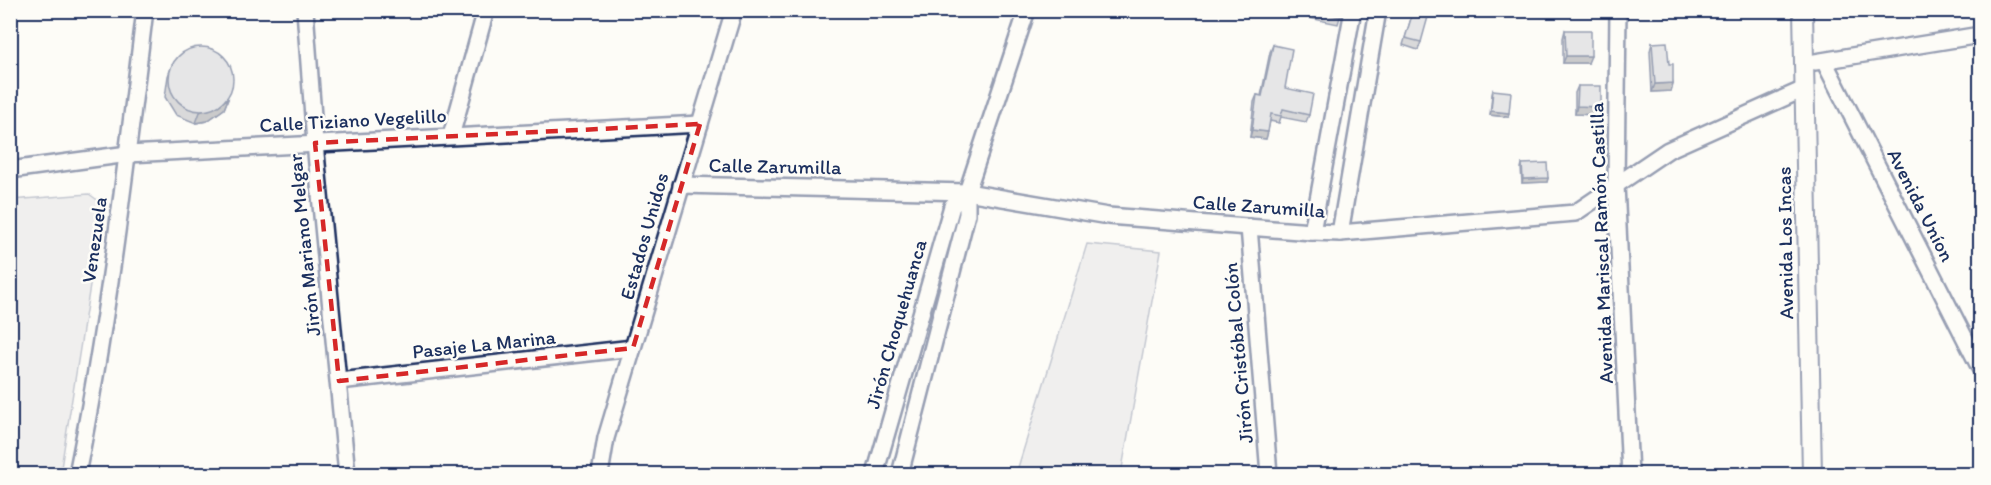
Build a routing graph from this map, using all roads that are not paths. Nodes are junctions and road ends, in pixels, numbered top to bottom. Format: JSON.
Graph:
{"nodes":[{"id":1,"x":145,"y":10,"type":"edge"},
{"id":2,"x":305,"y":10,"type":"edge"},
{"id":3,"x":486,"y":10,"type":"edge"},
{"id":4,"x":734,"y":10,"type":"edge"},
{"id":5,"x":1027,"y":10,"type":"edge"},
{"id":6,"x":1353,"y":10,"type":"edge"},
{"id":7,"x":1378,"y":10,"type":"edge"},
{"id":8,"x":1618,"y":10,"type":"edge"},
{"id":9,"x":1803,"y":10,"type":"edge"},
{"id":10,"x":1980,"y":35,"type":"edge"},
{"id":11,"x":1824,"y":61,"type":"junction"},
{"id":12,"x":1804,"y":64,"type":"junction"},
{"id":13,"x":1804,"y":89,"type":"junction"},
{"id":14,"x":700,"y":124,"type":"junction"},
{"id":15,"x":451,"y":136,"type":"junction"},
{"id":16,"x":315,"y":143,"type":"junction"},
{"id":17,"x":128,"y":154,"type":"junction"},
{"id":18,"x":10,"y":170,"type":"edge"},
{"id":19,"x":681,"y":185,"type":"junction"},
{"id":20,"x":1616,"y":185,"type":"junction"},
{"id":21,"x":967,"y":192,"type":"junction"},
{"id":22,"x":1249,"y":227,"type":"junction"},
{"id":23,"x":1312,"y":232,"type":"junction"},
{"id":24,"x":1340,"y":233,"type":"junction"},
{"id":25,"x":633,"y":348,"type":"junction"},
{"id":26,"x":1980,"y":368,"type":"edge"},
{"id":27,"x":339,"y":381,"type":"junction"},
{"id":28,"x":77,"y":474,"type":"edge"},
{"id":29,"x":347,"y":474,"type":"edge"},
{"id":30,"x":600,"y":474,"type":"edge"},
{"id":31,"x":875,"y":474,"type":"edge"},
{"id":32,"x":900,"y":474,"type":"edge"},
{"id":33,"x":1269,"y":474,"type":"edge"},
{"id":34,"x":1630,"y":474,"type":"edge"},
{"id":35,"x":1812,"y":474,"type":"edge"}],
"edges":[{"from":1,"to":17,"type":"street","name":"Venezuela"},
{"from":2,"to":16,"type":"street","name":"Jirón Mariano Melgar"},
{"from":3,"to":15,"type":"street"},
{"from":4,"to":14,"type":"street","name":"Estados Unidos"},
{"from":5,"to":21,"type":"street","name":"Jirón Choquehuanca"},
{"from":6,"to":23,"type":"street"},
{"from":7,"to":24,"type":"street"},
{"from":8,"to":20,"type":"street","name":"Avenida Mariscal Ramón Castilla"},
{"from":9,"to":12,"type":"street","name":"Avenida Los Incas"},
{"from":10,"to":11,"type":"street"},
{"from":11,"to":12,"type":"street"},
{"from":11,"to":26,"type":"street","name":"Avenida Uníon"},
{"from":12,"to":13,"type":"street","name":"Avenida Los Incas"},
{"from":13,"to":20,"type":"street","name":"Calle Zarumilla"},
{"from":13,"to":35,"type":"street","name":"Avenida Los Incas"},
{"from":14,"to":15,"type":"street","name":"Calle Tiziano Vegelillo"},
{"from":14,"to":19,"type":"street","name":"Estados Unidos"},
{"from":15,"to":16,"type":"street","name":"Calle Tiziano Vegelillo"},
{"from":16,"to":17,"type":"street","name":"Calle Tiziano Vegelillo"},
{"from":16,"to":27,"type":"street","name":"Jirón Mariano Melgar"},
{"from":17,"to":18,"type":"street","name":"Calle Tiziano Vegelillo"},
{"from":17,"to":28,"type":"street","name":"Venezuela"},
{"from":19,"to":21,"type":"street","name":"Calle Zarumilla"},
{"from":19,"to":25,"type":"street","name":"Estados Unidos"},
{"from":20,"to":24,"type":"street","name":"Calle Zarumilla"},
{"from":20,"to":34,"type":"street","name":"Avenida Mariscal Ramón Castilla"},
{"from":21,"to":22,"type":"street","name":"Calle Zarumilla"},
{"from":21,"to":31,"type":"street","name":"Jirón Choquehuanca"},
{"from":21,"to":32,"type":"street","name":"Jirón Choquehuanca"},
{"from":22,"to":23,"type":"street","name":"Calle Zarumilla"},
{"from":22,"to":33,"type":"street","name":"Jirón Cristóbal Colón"},
{"from":23,"to":24,"type":"street","name":"Calle Zarumilla"},
{"from":25,"to":27,"type":"street","name":"Pasaje La Marina"},
{"from":25,"to":30,"type":"street","name":"Estados Unidos"},
{"from":27,"to":29,"type":"street","name":"Jirón Mariano Melgar"}]}
